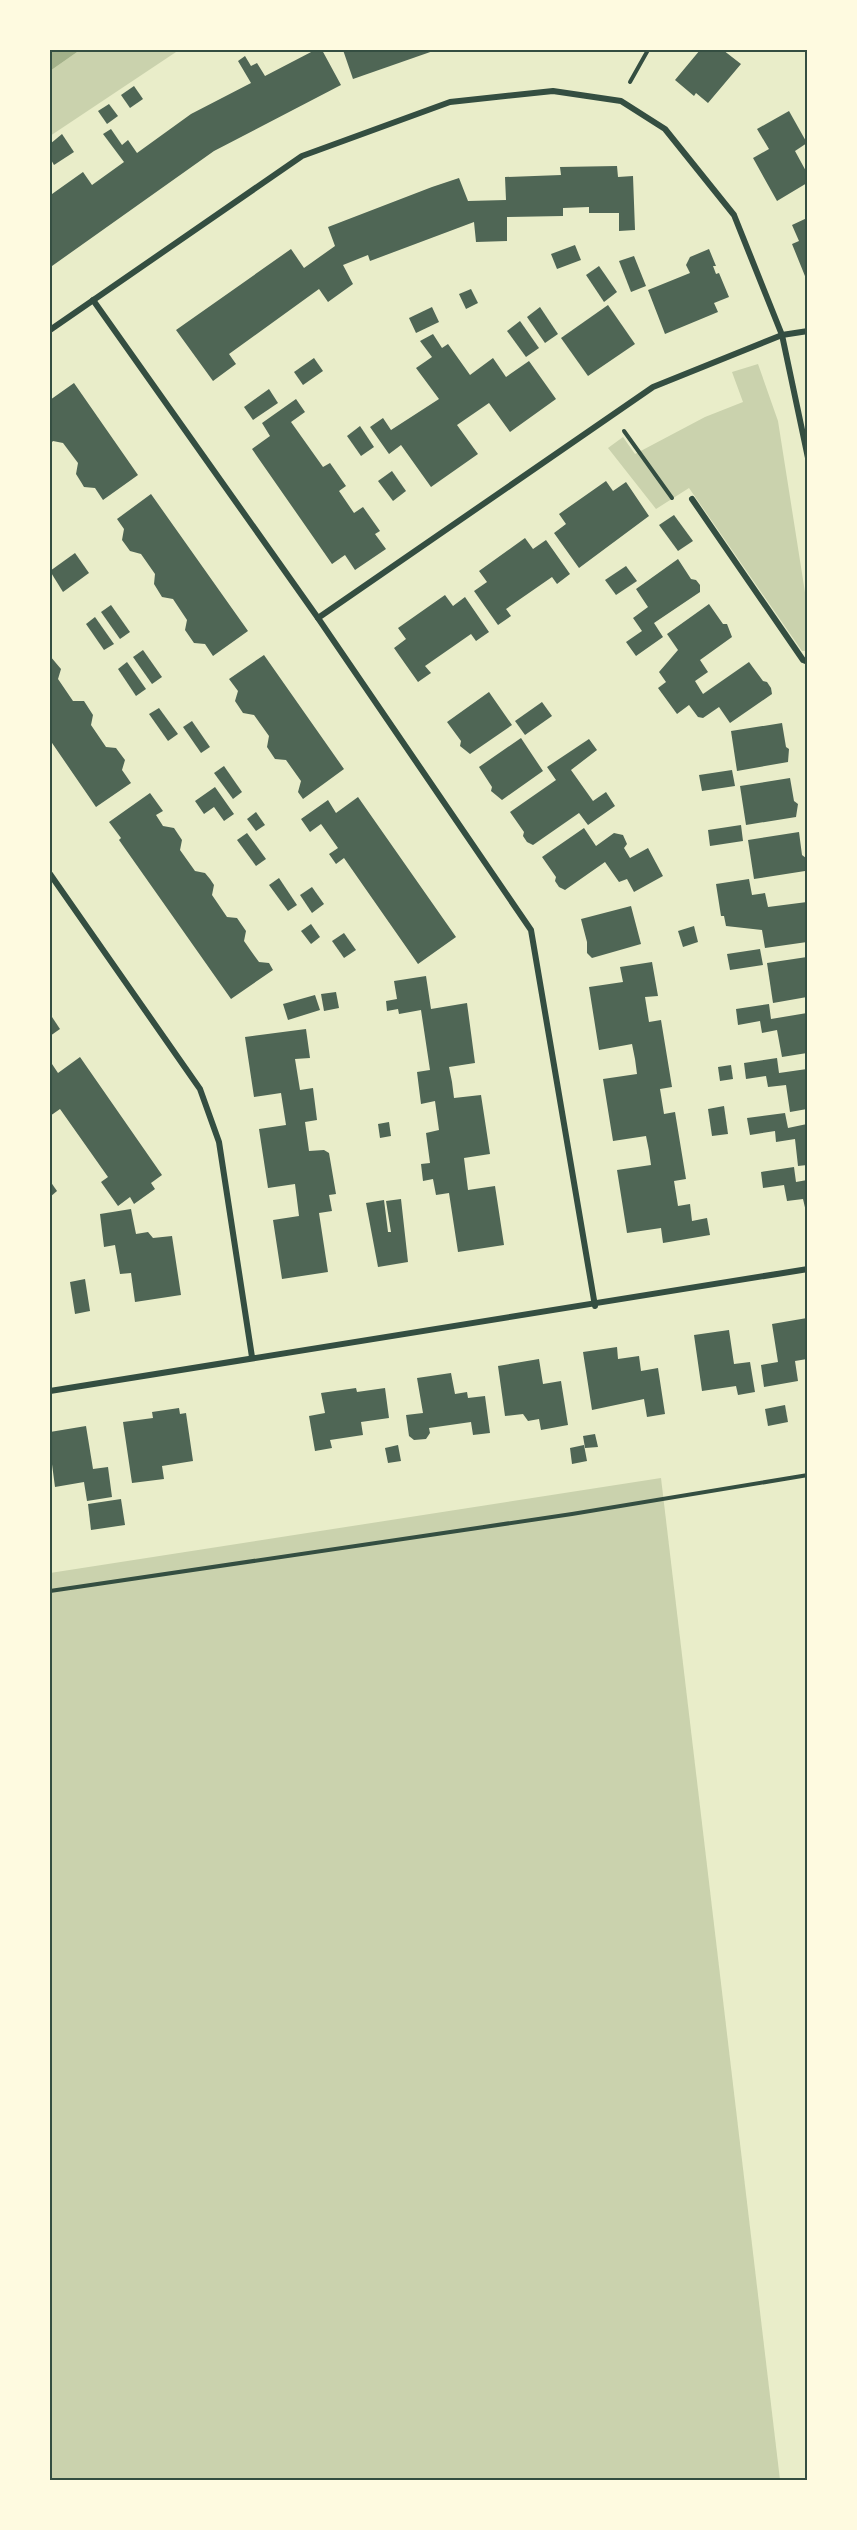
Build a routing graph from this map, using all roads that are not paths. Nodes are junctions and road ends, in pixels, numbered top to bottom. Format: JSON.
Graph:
{"nodes":[{"id":1,"x":93,"y":300,"type":"junction"},
{"id":2,"x":50,"y":330,"type":"edge"},
{"id":3,"x":807,"y":331,"type":"edge"},
{"id":4,"x":782,"y":335,"type":"junction"},
{"id":5,"x":807,"y":458,"type":"edge"},
{"id":6,"x":692,"y":499,"type":"road end"},
{"id":7,"x":318,"y":618,"type":"junction"},
{"id":8,"x":807,"y":662,"type":"edge"},
{"id":9,"x":50,"y":874,"type":"edge"},
{"id":10,"x":807,"y":1269,"type":"edge"},
{"id":11,"x":595,"y":1306,"type":"junction"},
{"id":12,"x":252,"y":1357,"type":"junction"},
{"id":13,"x":50,"y":1391,"type":"edge"}],
"edges":[{"from":1,"to":2,"type":"street"},
{"from":1,"to":4,"type":"street"},
{"from":1,"to":7,"type":"street"},
{"from":3,"to":4,"type":"street"},
{"from":4,"to":5,"type":"street"},
{"from":4,"to":7,"type":"street"},
{"from":6,"to":8,"type":"street"},
{"from":7,"to":11,"type":"street"},
{"from":9,"to":12,"type":"street"},
{"from":10,"to":11,"type":"street"},
{"from":11,"to":12,"type":"street"},
{"from":12,"to":13,"type":"street"}]}
